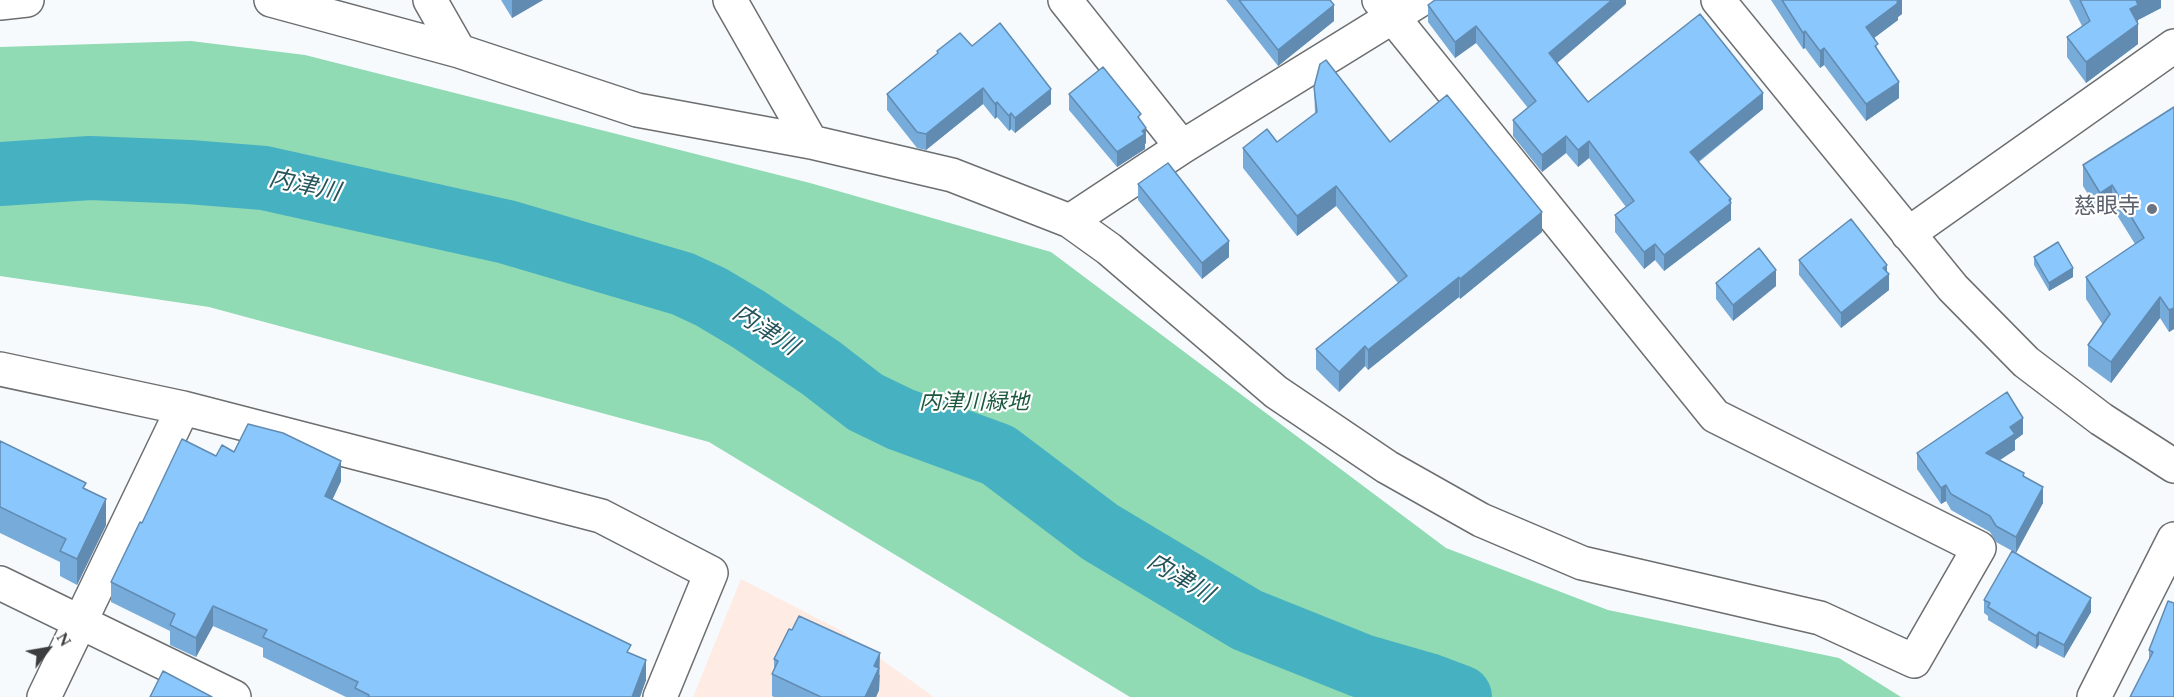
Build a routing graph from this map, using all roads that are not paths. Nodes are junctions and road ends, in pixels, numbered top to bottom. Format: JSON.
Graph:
{"nodes":[{"id":1,"x":27,"y":0,"type":"edge"},
{"id":2,"x":271,"y":0,"type":"edge"},
{"id":3,"x":430,"y":0,"type":"edge"},
{"id":4,"x":730,"y":0,"type":"edge"},
{"id":5,"x":1065,"y":0,"type":"edge"},
{"id":6,"x":1420,"y":0,"type":"edge"},
{"id":7,"x":1718,"y":0,"type":"edge"},
{"id":8,"x":0,"y":3,"type":"edge"},
{"id":9,"x":1386,"y":9,"type":"edge"},
{"id":10,"x":2174,"y":46,"type":"edge"},
{"id":11,"x":459,"y":51,"type":"junction"},
{"id":12,"x":811,"y":142,"type":"junction"},
{"id":13,"x":1182,"y":147,"type":"junction"},
{"id":14,"x":1070,"y":221,"type":"junction"},
{"id":15,"x":1908,"y":234,"type":"junction"},
{"id":16,"x":0,"y":369,"type":"edge"},
{"id":17,"x":183,"y":408,"type":"junction"},
{"id":18,"x":2174,"y":466,"type":"edge"},
{"id":19,"x":2174,"y":539,"type":"edge"},
{"id":20,"x":0,"y":583,"type":"edge"},
{"id":21,"x":80,"y":622,"type":"junction"},
{"id":22,"x":44,"y":697,"type":"edge"},
{"id":23,"x":234,"y":697,"type":"edge"},
{"id":24,"x":660,"y":697,"type":"edge"},
{"id":25,"x":2094,"y":697,"type":"edge"}],
"edges":[{"from":1,"to":8,"type":"street"},
{"from":2,"to":11,"type":"street"},
{"from":3,"to":11,"type":"street"},
{"from":4,"to":12,"type":"street"},
{"from":5,"to":13,"type":"street"},
{"from":6,"to":9,"type":"street"},
{"from":7,"to":15,"type":"street"},
{"from":9,"to":13,"type":"street"},
{"from":9,"to":14,"type":"street"},
{"from":10,"to":15,"type":"street"},
{"from":11,"to":12,"type":"street"},
{"from":12,"to":14,"type":"street"},
{"from":13,"to":14,"type":"street"},
{"from":15,"to":18,"type":"street"},
{"from":16,"to":17,"type":"street"},
{"from":17,"to":21,"type":"street"},
{"from":17,"to":24,"type":"street"},
{"from":19,"to":25,"type":"street"},
{"from":20,"to":21,"type":"street"},
{"from":21,"to":22,"type":"street"},
{"from":21,"to":23,"type":"street"}]}
